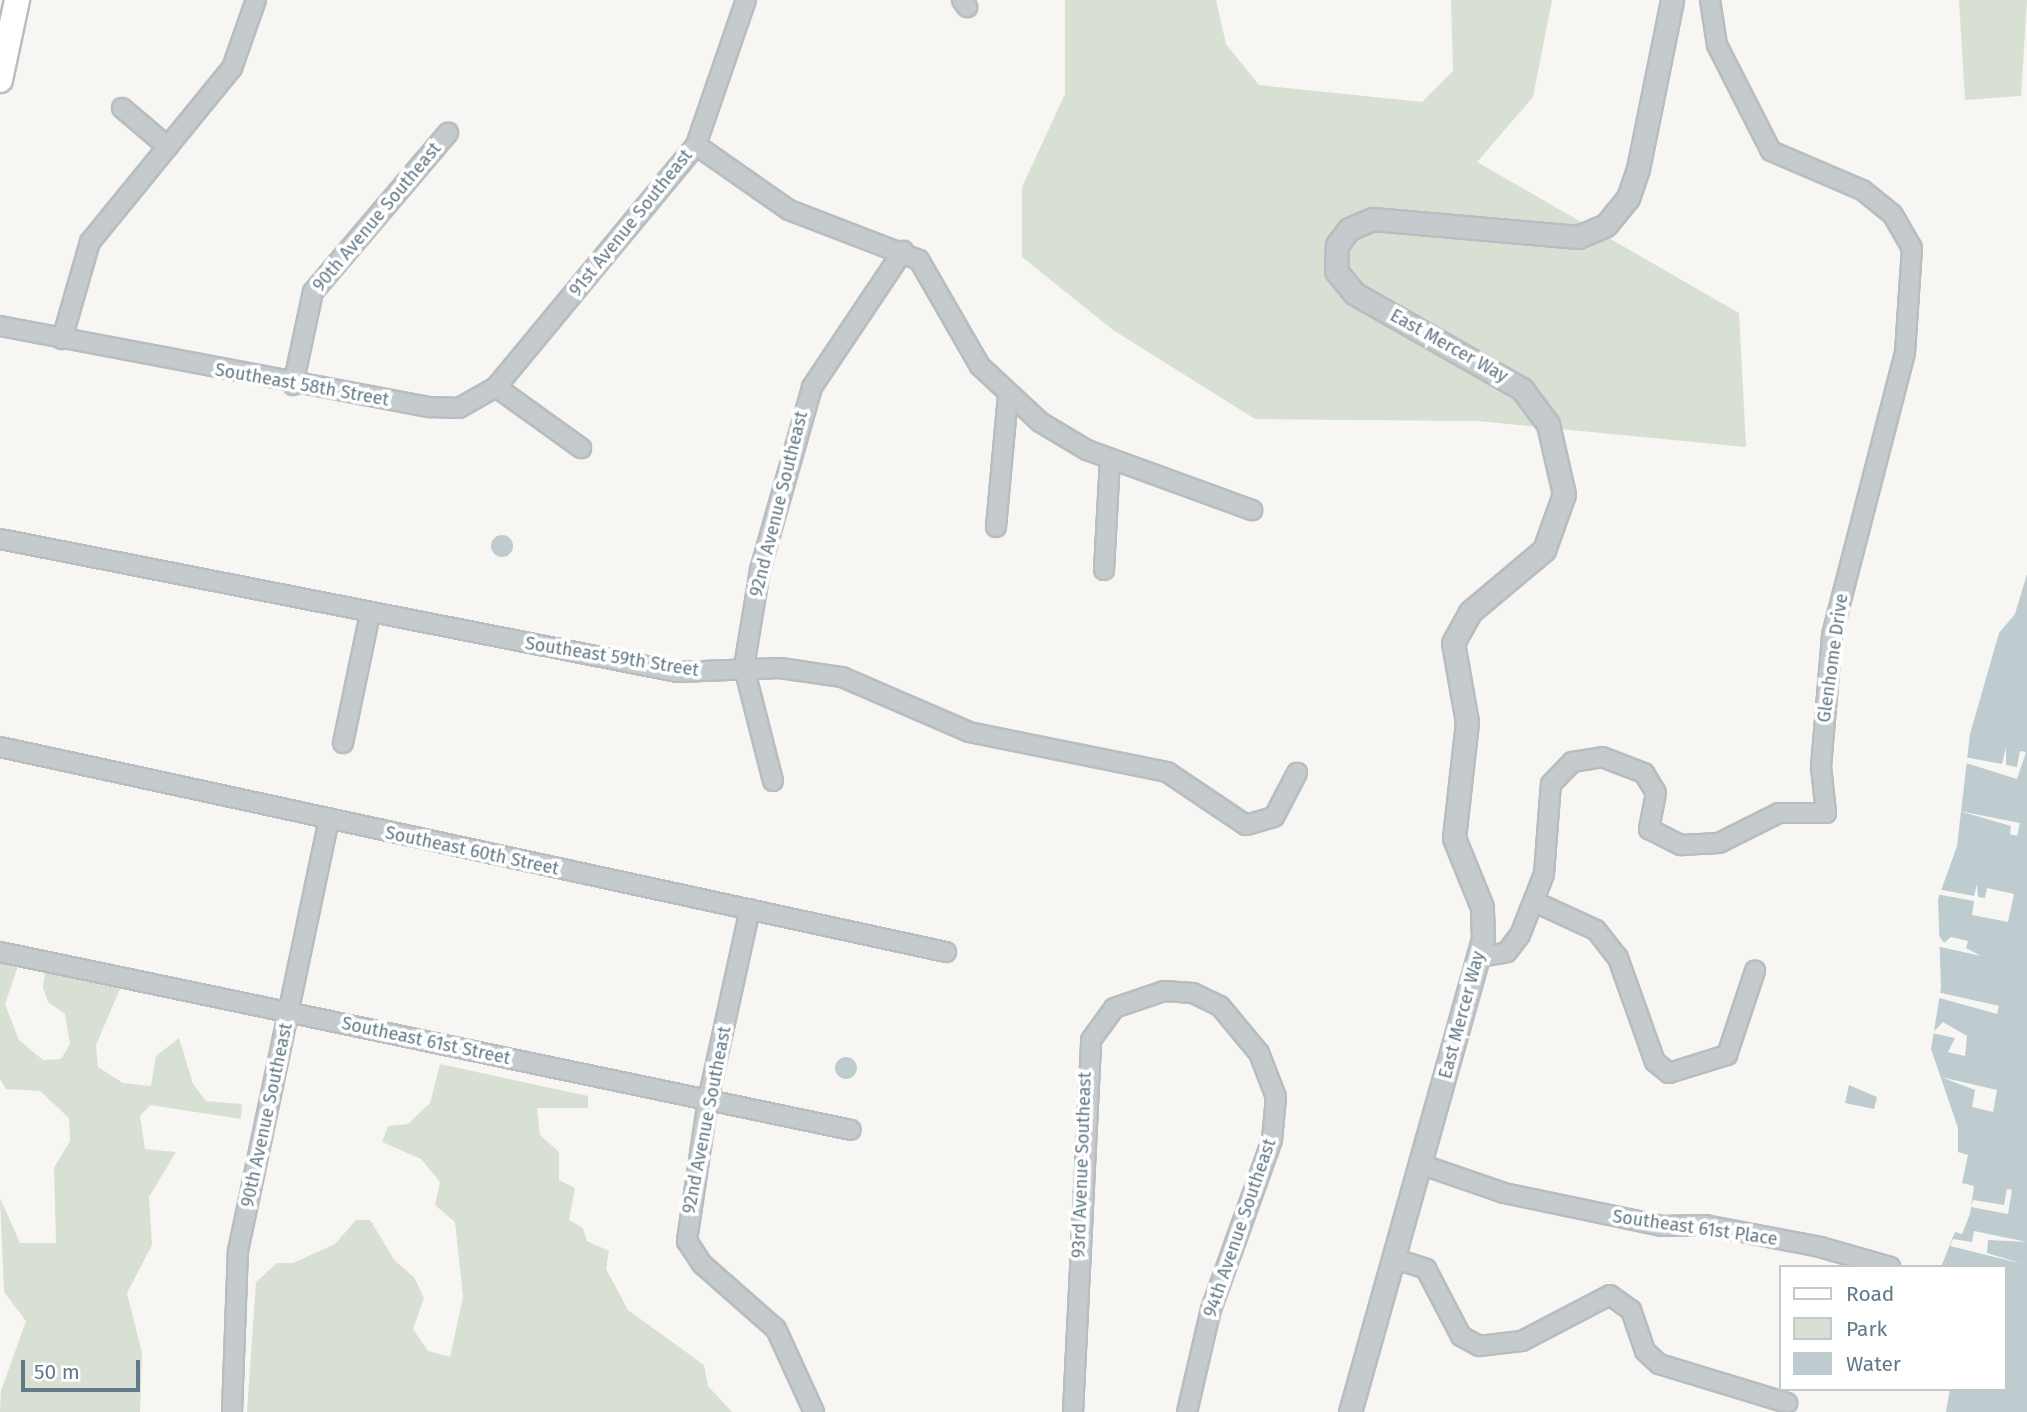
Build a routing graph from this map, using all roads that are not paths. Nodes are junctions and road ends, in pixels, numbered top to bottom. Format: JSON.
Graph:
{"nodes":[{"id":1,"x":17,"y":0,"type":"edge"},
{"id":2,"x":257,"y":0,"type":"edge"},
{"id":3,"x":746,"y":0,"type":"edge"},
{"id":4,"x":1672,"y":0,"type":"edge"},
{"id":5,"x":1710,"y":0,"type":"edge"},
{"id":6,"x":0,"y":80,"type":"edge"},
{"id":7,"x":122,"y":108,"type":"dead end"},
{"id":8,"x":448,"y":132,"type":"dead end"},
{"id":9,"x":696,"y":145,"type":"junction"},
{"id":10,"x":168,"y":147,"type":"junction"},
{"id":11,"x":903,"y":251,"type":"junction"},
{"id":12,"x":0,"y":326,"type":"edge"},
{"id":13,"x":62,"y":339,"type":"junction"},
{"id":14,"x":293,"y":386,"type":"junction"},
{"id":15,"x":496,"y":387,"type":"junction"},
{"id":16,"x":1008,"y":396,"type":"junction"},
{"id":17,"x":581,"y":449,"type":"dead end"},
{"id":18,"x":1110,"y":460,"type":"junction"},
{"id":19,"x":1252,"y":510,"type":"dead end"},
{"id":20,"x":996,"y":527,"type":"dead end"},
{"id":21,"x":0,"y":539,"type":"edge"},
{"id":22,"x":1104,"y":570,"type":"dead end"},
{"id":23,"x":370,"y":614,"type":"junction"},
{"id":24,"x":744,"y":667,"type":"junction"},
{"id":25,"x":343,"y":743,"type":"dead end"},
{"id":26,"x":0,"y":747,"type":"edge"},
{"id":27,"x":1297,"y":773,"type":"dead end"},
{"id":28,"x":773,"y":781,"type":"dead end"},
{"id":29,"x":329,"y":821,"type":"junction"},
{"id":30,"x":1535,"y":902,"type":"junction"},
{"id":31,"x":750,"y":909,"type":"junction"},
{"id":32,"x":946,"y":951,"type":"dead end"},
{"id":33,"x":0,"y":952,"type":"edge"},
{"id":34,"x":1480,"y":957,"type":"junction"},
{"id":35,"x":1755,"y":971,"type":"dead end"},
{"id":36,"x":1193,"y":993,"type":"joint"},
{"id":37,"x":288,"y":1013,"type":"junction"},
{"id":38,"x":708,"y":1100,"type":"junction"},
{"id":39,"x":851,"y":1130,"type":"dead end"},
{"id":40,"x":1420,"y":1164,"type":"junction"},
{"id":41,"x":1393,"y":1258,"type":"junction"},
{"id":42,"x":1883,"y":1265,"type":"edge"},
{"id":43,"x":1787,"y":1403,"type":"dead end"},
{"id":44,"x":232,"y":1412,"type":"edge"},
{"id":45,"x":814,"y":1412,"type":"edge"},
{"id":46,"x":1073,"y":1412,"type":"edge"},
{"id":47,"x":1187,"y":1412,"type":"edge"},
{"id":48,"x":1350,"y":1412,"type":"edge"}],
"edges":[{"from":1,"to":6,"type":"main road"},
{"from":2,"to":10,"type":"street"},
{"from":3,"to":9,"type":"street","name":"91st Avenue Southeast"},
{"from":4,"to":34,"type":"street","name":"East Mercer Way"},
{"from":5,"to":30,"type":"street","name":"Glenhome Drive"},
{"from":7,"to":10,"type":"street"},
{"from":8,"to":14,"type":"street","name":"90th Avenue Southeast"},
{"from":9,"to":11,"type":"street"},
{"from":9,"to":15,"type":"street","name":"91st Avenue Southeast"},
{"from":10,"to":13,"type":"street"},
{"from":11,"to":16,"type":"street"},
{"from":11,"to":24,"type":"street","name":"92nd Avenue Southeast"},
{"from":12,"to":13,"type":"street","name":"Southeast 58th Street"},
{"from":13,"to":14,"type":"street","name":"Southeast 58th Street"},
{"from":14,"to":15,"type":"street","name":"Southeast 58th Street"},
{"from":15,"to":17,"type":"street"},
{"from":16,"to":18,"type":"street"},
{"from":16,"to":20,"type":"street"},
{"from":18,"to":19,"type":"street"},
{"from":18,"to":22,"type":"street"},
{"from":21,"to":23,"type":"street","name":"Southeast 59th Street"},
{"from":23,"to":24,"type":"street","name":"Southeast 59th Street"},
{"from":23,"to":25,"type":"street"},
{"from":24,"to":27,"type":"street","name":"Southeast 59th Street"},
{"from":24,"to":28,"type":"street","name":"92nd Avenue Southeast"},
{"from":26,"to":29,"type":"street","name":"Southeast 60th Street"},
{"from":29,"to":31,"type":"street","name":"Southeast 60th Street"},
{"from":29,"to":37,"type":"street","name":"90th Avenue Southeast"},
{"from":30,"to":34,"type":"street","name":"Glenhome Drive"},
{"from":30,"to":35,"type":"street"},
{"from":31,"to":32,"type":"street","name":"Southeast 60th Street"},
{"from":31,"to":38,"type":"street","name":"92nd Avenue Southeast"},
{"from":33,"to":37,"type":"street","name":"Southeast 61st Street"},
{"from":34,"to":40,"type":"street","name":"East Mercer Way"},
{"from":36,"to":46,"type":"street","name":"93rd Avenue Southeast"},
{"from":36,"to":47,"type":"street","name":"94th Avenue Southeast"},
{"from":37,"to":38,"type":"street","name":"Southeast 61st Street"},
{"from":37,"to":44,"type":"street","name":"90th Avenue Southeast"},
{"from":38,"to":39,"type":"street","name":"Southeast 61st Street"},
{"from":38,"to":45,"type":"street","name":"92nd Avenue Southeast"},
{"from":40,"to":41,"type":"street","name":"East Mercer Way"},
{"from":40,"to":42,"type":"street","name":"Southeast 61st Place"},
{"from":41,"to":43,"type":"street"},
{"from":41,"to":48,"type":"street","name":"East Mercer Way"}]}
